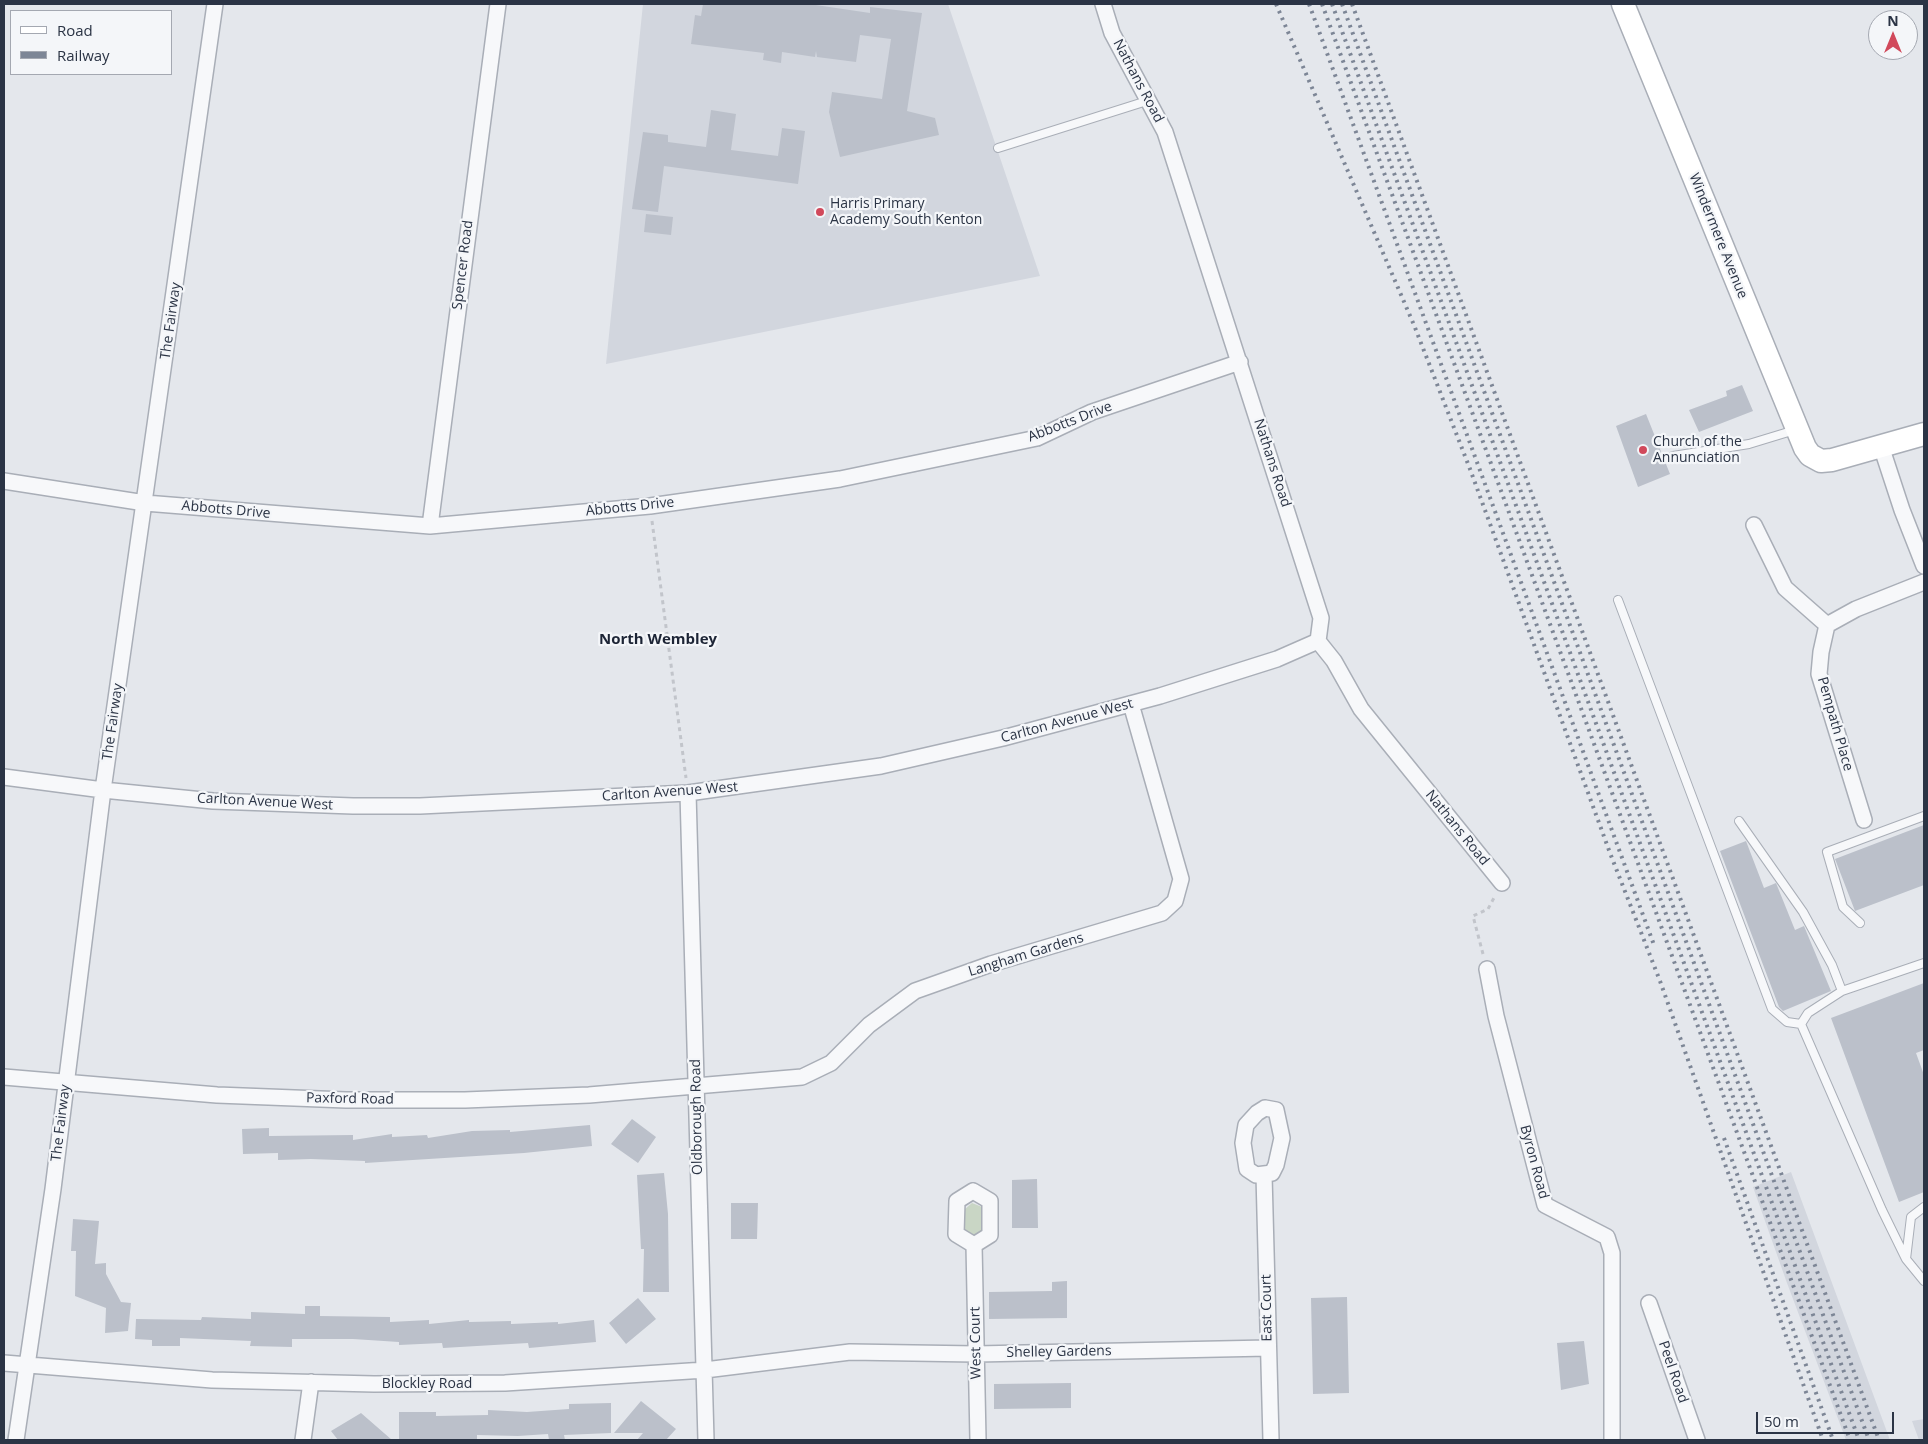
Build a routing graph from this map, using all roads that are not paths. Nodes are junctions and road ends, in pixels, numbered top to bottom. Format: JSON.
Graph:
{"nodes":[{"id":1,"x":215,"y":4,"type":"edge"},
{"id":2,"x":498,"y":4,"type":"edge"},
{"id":3,"x":1103,"y":4,"type":"edge"},
{"id":4,"x":1623,"y":4,"type":"edge"},
{"id":5,"x":1150,"y":100,"type":"junction"},
{"id":6,"x":998,"y":148,"type":"dead end"},
{"id":7,"x":1240,"y":362,"type":"junction"},
{"id":8,"x":1797,"y":429,"type":"junction"},
{"id":9,"x":1924,"y":434,"type":"edge"},
{"id":10,"x":1881,"y":446,"type":"junction"},
{"id":11,"x":1673,"y":456,"type":"dead end"},
{"id":12,"x":4,"y":481,"type":"edge"},
{"id":13,"x":145,"y":504,"type":"junction"},
{"id":14,"x":1754,"y":525,"type":"dead end"},
{"id":15,"x":430,"y":526,"type":"junction"},
{"id":16,"x":1924,"y":566,"type":"edge"},
{"id":17,"x":1924,"y":582,"type":"edge"},
{"id":18,"x":1618,"y":600,"type":"dead end"},
{"id":19,"x":1827,"y":625,"type":"junction"},
{"id":20,"x":1318,"y":641,"type":"junction"},
{"id":21,"x":1131,"y":704,"type":"junction"},
{"id":22,"x":4,"y":777,"type":"edge"},
{"id":23,"x":103,"y":790,"type":"junction"},
{"id":24,"x":688,"y":793,"type":"junction"},
{"id":25,"x":1924,"y":816,"type":"edge"},
{"id":26,"x":1864,"y":820,"type":"dead end"},
{"id":27,"x":1740,"y":821,"type":"dead end"},
{"id":28,"x":1502,"y":883,"type":"dead end"},
{"id":29,"x":1860,"y":923,"type":"dead end"},
{"id":30,"x":1924,"y":963,"type":"edge"},
{"id":31,"x":1487,"y":969,"type":"road end"},
{"id":32,"x":1842,"y":991,"type":"junction"},
{"id":33,"x":1801,"y":1024,"type":"junction"},
{"id":34,"x":4,"y":1077,"type":"edge"},
{"id":35,"x":65,"y":1082,"type":"junction"},
{"id":36,"x":697,"y":1087,"type":"junction"},
{"id":37,"x":1264,"y":1175,"type":"dead end"},
{"id":38,"x":1924,"y":1207,"type":"edge"},
{"id":39,"x":974,"y":1245,"type":"dead end"},
{"id":40,"x":1906,"y":1259,"type":"junction"},
{"id":41,"x":1924,"y":1281,"type":"edge"},
{"id":42,"x":1649,"y":1303,"type":"dead end"},
{"id":43,"x":1268,"y":1348,"type":"junction"},
{"id":44,"x":850,"y":1352,"type":"joint"},
{"id":45,"x":976,"y":1354,"type":"junction"},
{"id":46,"x":4,"y":1364,"type":"edge"},
{"id":47,"x":26,"y":1365,"type":"junction"},
{"id":48,"x":704,"y":1370,"type":"junction"},
{"id":49,"x":311,"y":1382,"type":"junction"},
{"id":50,"x":16,"y":1440,"type":"edge"},
{"id":51,"x":303,"y":1440,"type":"edge"},
{"id":52,"x":706,"y":1440,"type":"edge"},
{"id":53,"x":978,"y":1440,"type":"edge"},
{"id":54,"x":1271,"y":1440,"type":"edge"},
{"id":55,"x":1612,"y":1440,"type":"edge"},
{"id":56,"x":1697,"y":1440,"type":"edge"}],
"edges":[{"from":1,"to":13,"type":"street","name":"The Fairway"},
{"from":2,"to":15,"type":"street","name":"Spencer Road"},
{"from":3,"to":5,"type":"street","name":"Nathans Road"},
{"from":4,"to":8,"type":"street","name":"Windermere Avenue"},
{"from":5,"to":6,"type":"lane"},
{"from":5,"to":7,"type":"street","name":"Nathans Road"},
{"from":7,"to":15,"type":"street","name":"Abbotts Drive"},
{"from":7,"to":20,"type":"street","name":"Nathans Road"},
{"from":8,"to":10,"type":"street","name":"Windermere Avenue"},
{"from":8,"to":11,"type":"lane"},
{"from":9,"to":10,"type":"street"},
{"from":10,"to":16,"type":"street"},
{"from":12,"to":13,"type":"street","name":"Abbotts Drive"},
{"from":13,"to":15,"type":"street","name":"Abbotts Drive"},
{"from":13,"to":23,"type":"street","name":"The Fairway"},
{"from":14,"to":19,"type":"street"},
{"from":17,"to":19,"type":"street"},
{"from":18,"to":33,"type":"lane"},
{"from":19,"to":26,"type":"street","name":"Pempath Place"},
{"from":20,"to":21,"type":"street","name":"Carlton Avenue West"},
{"from":20,"to":28,"type":"street","name":"Nathans Road"},
{"from":21,"to":24,"type":"street","name":"Carlton Avenue West"},
{"from":21,"to":36,"type":"street","name":"Langham Gardens"},
{"from":22,"to":23,"type":"street","name":"Carlton Avenue West"},
{"from":23,"to":24,"type":"street","name":"Carlton Avenue West"},
{"from":23,"to":35,"type":"street","name":"The Fairway"},
{"from":24,"to":36,"type":"street","name":"Oldborough Road"},
{"from":25,"to":29,"type":"lane"},
{"from":27,"to":32,"type":"lane"},
{"from":30,"to":32,"type":"lane"},
{"from":31,"to":55,"type":"street","name":"Byron Road"},
{"from":32,"to":33,"type":"lane"},
{"from":33,"to":40,"type":"lane"},
{"from":34,"to":35,"type":"street","name":"Paxford Road"},
{"from":35,"to":36,"type":"street","name":"Paxford Road"},
{"from":35,"to":47,"type":"street","name":"The Fairway"},
{"from":36,"to":48,"type":"street","name":"Oldborough Road"},
{"from":37,"to":43,"type":"street","name":"East Court"},
{"from":38,"to":40,"type":"lane"},
{"from":39,"to":45,"type":"street","name":"West Court"},
{"from":40,"to":41,"type":"lane"},
{"from":42,"to":56,"type":"street","name":"Peel Road"},
{"from":43,"to":45,"type":"street","name":"Shelley Gardens"},
{"from":43,"to":54,"type":"street","name":"East Court"},
{"from":44,"to":45,"type":"street","name":"Shelley Gardens"},
{"from":44,"to":48,"type":"street","name":"Blockley Road"},
{"from":45,"to":53,"type":"street","name":"West Court"},
{"from":46,"to":47,"type":"street","name":"Blockley Road"},
{"from":47,"to":49,"type":"street","name":"Blockley Road"},
{"from":47,"to":50,"type":"street","name":"The Fairway"},
{"from":48,"to":49,"type":"street","name":"Blockley Road"},
{"from":48,"to":52,"type":"street","name":"Oldborough Road"},
{"from":49,"to":51,"type":"street"}]}
